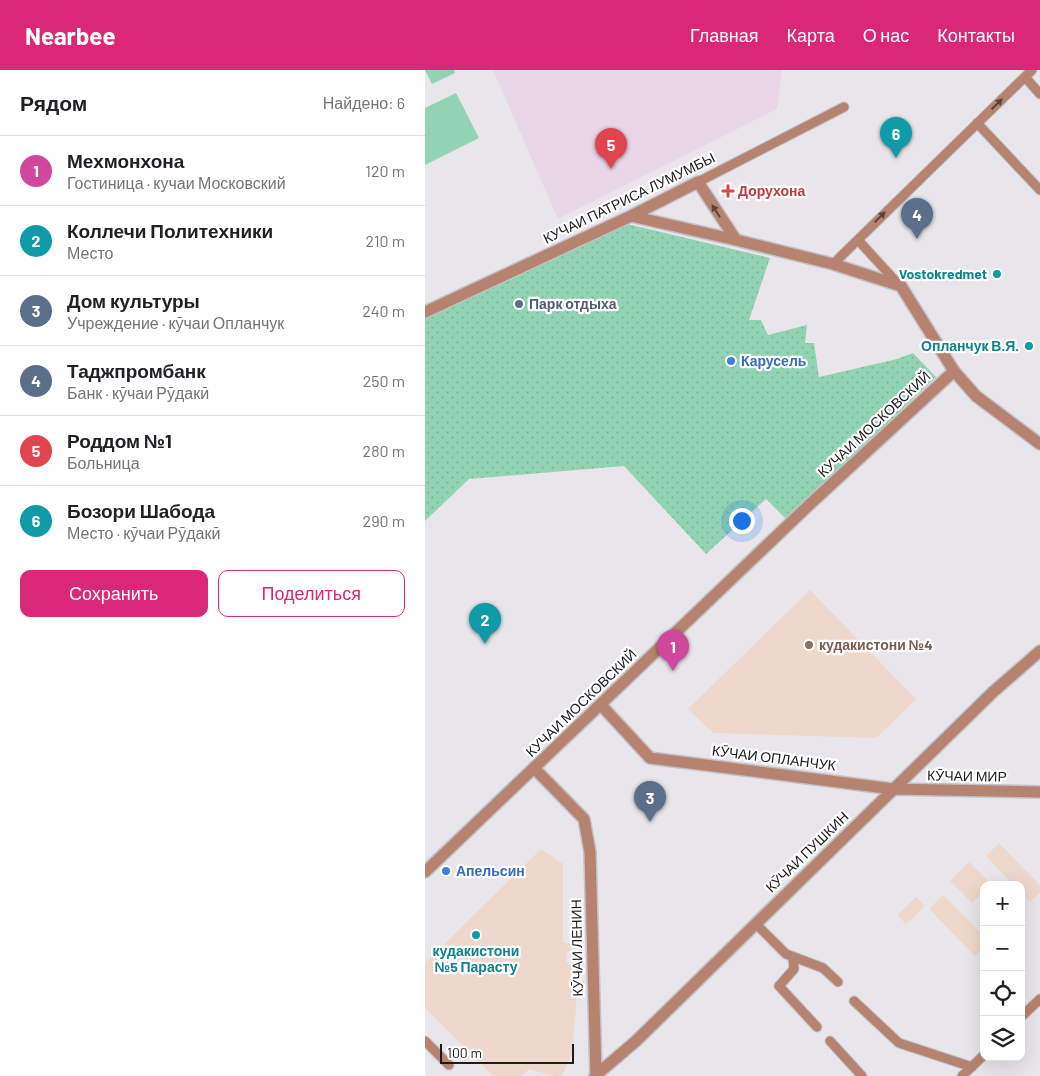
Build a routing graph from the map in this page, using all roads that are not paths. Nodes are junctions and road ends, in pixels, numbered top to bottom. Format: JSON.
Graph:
{"nodes":[{"id":1,"x":1032,"y":70,"type":"edge"},
{"id":2,"x":1025,"y":77,"type":"junction"},
{"id":3,"x":1040,"y":94,"type":"edge"},
{"id":4,"x":844,"y":107,"type":"dead end"},
{"id":5,"x":977,"y":123,"type":"junction"},
{"id":6,"x":698,"y":182,"type":"junction"},
{"id":7,"x":1040,"y":190,"type":"edge"},
{"id":8,"x":631,"y":216,"type":"junction"},
{"id":9,"x":736,"y":240,"type":"junction"},
{"id":10,"x":858,"y":240,"type":"junction"},
{"id":11,"x":833,"y":264,"type":"junction"},
{"id":12,"x":901,"y":286,"type":"junction"},
{"id":13,"x":425,"y":312,"type":"edge"},
{"id":14,"x":954,"y":371,"type":"junction"},
{"id":15,"x":1040,"y":444,"type":"edge"},
{"id":16,"x":1040,"y":650,"type":"edge"},
{"id":17,"x":601,"y":705,"type":"junction"},
{"id":18,"x":535,"y":768,"type":"junction"},
{"id":19,"x":893,"y":789,"type":"junction"},
{"id":20,"x":1040,"y":792,"type":"edge"},
{"id":21,"x":425,"y":872,"type":"edge"},
{"id":22,"x":756,"y":924,"type":"junction"},
{"id":23,"x":793,"y":958,"type":"junction"},
{"id":24,"x":838,"y":982,"type":"dead end"},
{"id":25,"x":1040,"y":998,"type":"edge"},
{"id":26,"x":854,"y":1001,"type":"dead end"},
{"id":27,"x":1022,"y":1016,"type":"edge"},
{"id":28,"x":817,"y":1027,"type":"dead end"},
{"id":29,"x":425,"y":1041,"type":"edge"},
{"id":30,"x":830,"y":1041,"type":"dead end"},
{"id":31,"x":980,"y":1059,"type":"edge"},
{"id":32,"x":449,"y":1065,"type":"dead end"},
{"id":33,"x":972,"y":1067,"type":"junction"},
{"id":34,"x":596,"y":1076,"type":"edge"},
{"id":35,"x":863,"y":1076,"type":"edge"},
{"id":36,"x":962,"y":1076,"type":"edge"}],
"edges":[{"from":1,"to":2,"type":"street"},
{"from":2,"to":3,"type":"street"},
{"from":5,"to":2,"type":"street","one_way":true},
{"from":4,"to":6,"type":"street","name":"КУЧАИ ПАТРИСА ЛУМУМБЫ"},
{"from":5,"to":7,"type":"street"},
{"from":10,"to":5,"type":"street","one_way":true},
{"from":6,"to":8,"type":"street","name":"КУЧАИ ПАТРИСА ЛУМУМБЫ"},
{"from":9,"to":6,"type":"street","one_way":true},
{"from":8,"to":9,"type":"street"},
{"from":8,"to":13,"type":"street","name":"КУЧАИ ПАТРИСА ЛУМУМБЫ"},
{"from":9,"to":11,"type":"street"},
{"from":10,"to":11,"type":"street"},
{"from":10,"to":12,"type":"street"},
{"from":11,"to":12,"type":"street"},
{"from":12,"to":14,"type":"street"},
{"from":14,"to":15,"type":"street"},
{"from":14,"to":17,"type":"street","name":"КУЧАИ МОСКОВСКИЙ"},
{"from":16,"to":19,"type":"street","name":"КӮЧАИ ПУШКИН"},
{"from":17,"to":18,"type":"street","name":"КУЧАИ МОСКОВСКИЙ"},
{"from":17,"to":19,"type":"street","name":"КӮЧАИ ОПЛАНЧУК"},
{"from":18,"to":21,"type":"street","name":"КУЧАИ МОСКОВСКИЙ"},
{"from":18,"to":34,"type":"street","name":"КӮЧАИ ЛЕНИН"},
{"from":19,"to":20,"type":"street","name":"КӮЧАИ МИР"},
{"from":19,"to":22,"type":"street","name":"КӮЧАИ ПУШКИН"},
{"from":22,"to":23,"type":"street"},
{"from":22,"to":34,"type":"street","name":"КӮЧАИ ПУШКИН"},
{"from":23,"to":24,"type":"street"},
{"from":23,"to":28,"type":"street"},
{"from":25,"to":27,"type":"street"},
{"from":26,"to":33,"type":"street"},
{"from":29,"to":32,"type":"street"},
{"from":30,"to":35,"type":"street"},
{"from":31,"to":33,"type":"street"},
{"from":33,"to":36,"type":"street"}]}
